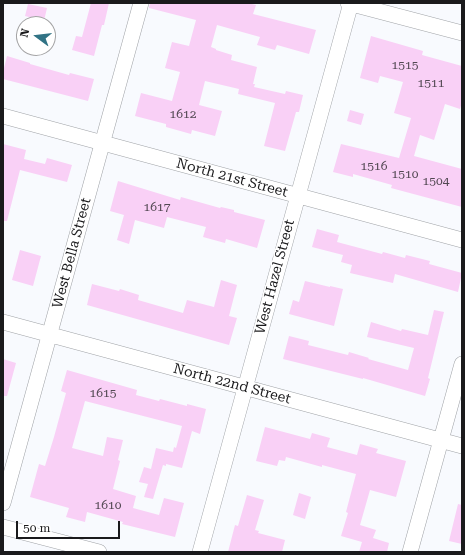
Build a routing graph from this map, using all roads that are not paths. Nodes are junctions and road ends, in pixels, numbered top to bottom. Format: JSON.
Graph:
{"nodes":[{"id":1,"x":141,"y":3,"type":"edge"},
{"id":2,"x":350,"y":3,"type":"edge"},
{"id":3,"x":462,"y":33,"type":"edge"},
{"id":4,"x":3,"y":116,"type":"edge"},
{"id":5,"x":102,"y":143,"type":"junction"},
{"id":6,"x":298,"y":196,"type":"junction"},
{"id":7,"x":462,"y":240,"type":"edge"},
{"id":8,"x":3,"y":322,"type":"edge"},
{"id":9,"x":49,"y":335,"type":"junction"},
{"id":10,"x":462,"y":364,"type":"edge"},
{"id":11,"x":245,"y":388,"type":"junction"},
{"id":12,"x":441,"y":441,"type":"junction"},
{"id":13,"x":462,"y":446,"type":"edge"},
{"id":14,"x":3,"y":503,"type":"edge"},
{"id":15,"x":3,"y":527,"type":"edge"},
{"id":16,"x":99,"y":552,"type":"edge"},
{"id":17,"x":200,"y":552,"type":"edge"},
{"id":18,"x":410,"y":552,"type":"edge"}],
"edges":[{"from":1,"to":5,"type":"street","name":"West Bella Street"},
{"from":2,"to":3,"type":"street"},
{"from":2,"to":6,"type":"street","name":"West Hazel Street"},
{"from":4,"to":5,"type":"street","name":"North 21st Street"},
{"from":5,"to":6,"type":"street","name":"North 21st Street"},
{"from":5,"to":9,"type":"street","name":"West Bella Street"},
{"from":6,"to":7,"type":"street","name":"North 21st Street"},
{"from":6,"to":11,"type":"street","name":"West Hazel Street"},
{"from":8,"to":9,"type":"street","name":"North 22nd Street"},
{"from":9,"to":11,"type":"street","name":"North 22nd Street"},
{"from":9,"to":14,"type":"street","name":"West Bella Street"},
{"from":10,"to":12,"type":"street"},
{"from":11,"to":12,"type":"street","name":"North 22nd Street"},
{"from":11,"to":17,"type":"street","name":"West Hazel Street"},
{"from":12,"to":13,"type":"street","name":"North 22nd Street"},
{"from":12,"to":18,"type":"street"},
{"from":15,"to":16,"type":"street"}]}
